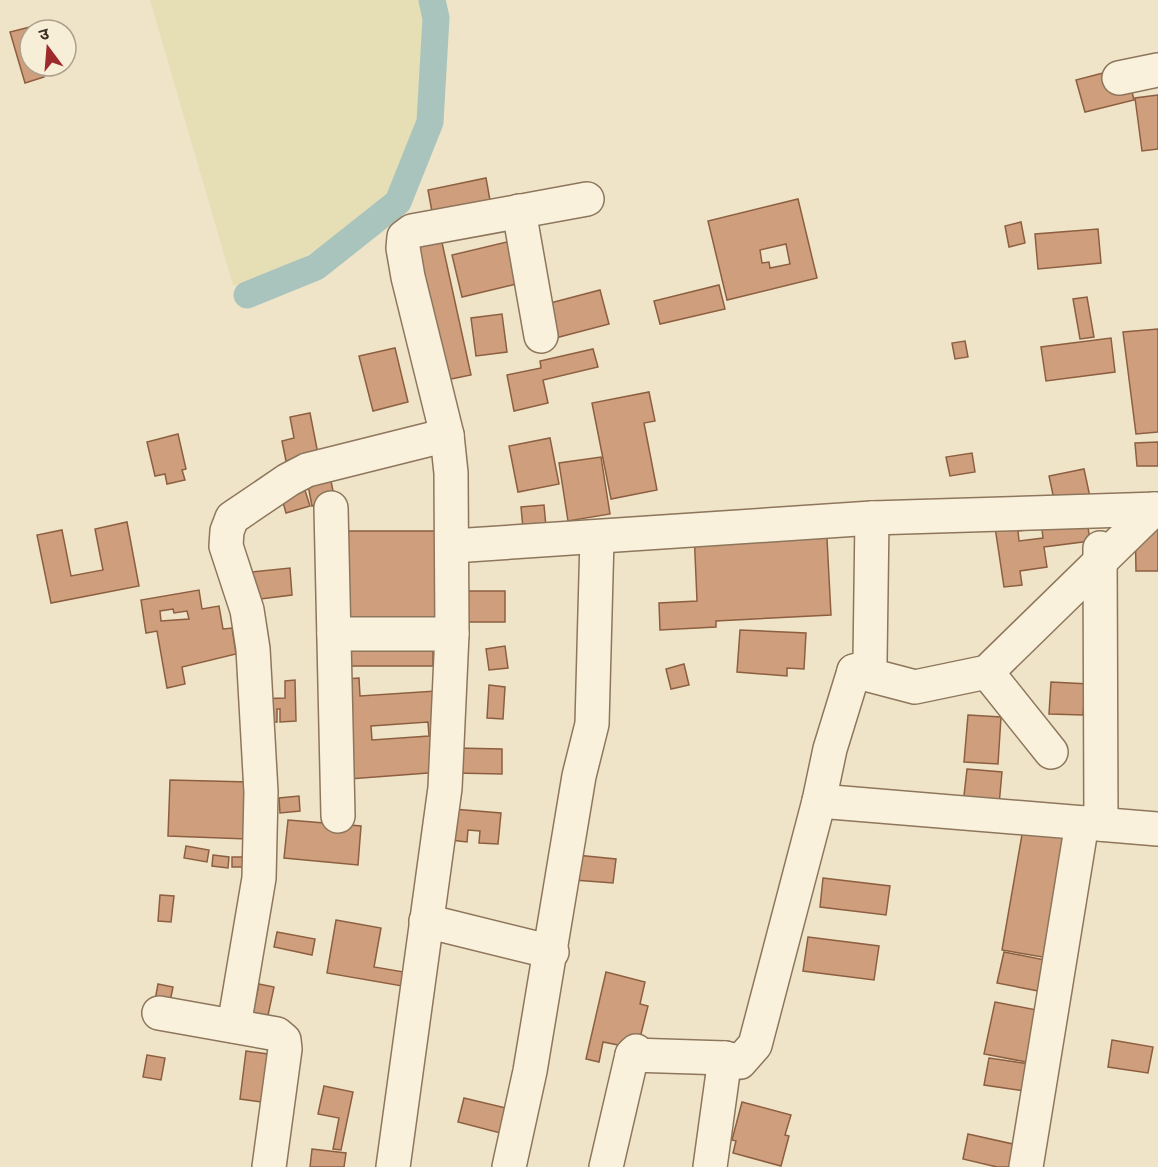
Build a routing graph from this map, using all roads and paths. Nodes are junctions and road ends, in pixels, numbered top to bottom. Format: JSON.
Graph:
{"nodes":[{"id":1,"x":1158,"y":70,"type":"edge"},
{"id":2,"x":1119,"y":78,"type":"dead end"},
{"id":3,"x":587,"y":198,"type":"dead end"},
{"id":4,"x":519,"y":211,"type":"junction"},
{"id":5,"x":541,"y":336,"type":"dead end"},
{"id":6,"x":447,"y":435,"type":"junction"},
{"id":7,"x":331,"y":508,"type":"dead end"},
{"id":8,"x":1156,"y":509,"type":"edge"},
{"id":9,"x":1100,"y":510,"type":"junction"},
{"id":10,"x":872,"y":519,"type":"junction"},
{"id":11,"x":597,"y":538,"type":"junction"},
{"id":12,"x":453,"y":546,"type":"junction"},
{"id":13,"x":1100,"y":562,"type":"junction"},
{"id":14,"x":334,"y":634,"type":"junction"},
{"id":15,"x":452,"y":634,"type":"junction"},
{"id":16,"x":854,"y":672,"type":"junction"},
{"id":17,"x":987,"y":672,"type":"junction"},
{"id":18,"x":1051,"y":752,"type":"dead end"},
{"id":19,"x":819,"y":801,"type":"junction"},
{"id":20,"x":338,"y":816,"type":"dead end"},
{"id":21,"x":1091,"y":824,"type":"junction"},
{"id":22,"x":1158,"y":829,"type":"edge"},
{"id":23,"x":426,"y":921,"type":"junction"},
{"id":24,"x":552,"y":952,"type":"junction"},
{"id":25,"x":159,"y":1013,"type":"dead end"},
{"id":26,"x":234,"y":1026,"type":"junction"},
{"id":27,"x":725,"y":1058,"type":"junction"},
{"id":28,"x":269,"y":1167,"type":"edge"},
{"id":29,"x":393,"y":1167,"type":"edge"},
{"id":30,"x":509,"y":1167,"type":"edge"},
{"id":31,"x":606,"y":1167,"type":"edge"},
{"id":32,"x":710,"y":1167,"type":"edge"},
{"id":33,"x":1026,"y":1167,"type":"edge"}],
"edges":[{"from":1,"to":2,"type":"street"},
{"from":3,"to":4,"type":"street"},
{"from":4,"to":5,"type":"street"},
{"from":4,"to":6,"type":"street"},
{"from":6,"to":12,"type":"street"},
{"from":6,"to":26,"type":"street"},
{"from":7,"to":14,"type":"street"},
{"from":8,"to":9,"type":"street"},
{"from":8,"to":13,"type":"street"},
{"from":9,"to":10,"type":"street"},
{"from":9,"to":13,"type":"street"},
{"from":10,"to":11,"type":"street"},
{"from":10,"to":16,"type":"street"},
{"from":11,"to":12,"type":"street"},
{"from":11,"to":24,"type":"street"},
{"from":12,"to":15,"type":"street"},
{"from":13,"to":17,"type":"street"},
{"from":13,"to":21,"type":"street"},
{"from":14,"to":15,"type":"street"},
{"from":14,"to":20,"type":"street"},
{"from":15,"to":23,"type":"street"},
{"from":16,"to":17,"type":"street"},
{"from":16,"to":19,"type":"street"},
{"from":17,"to":18,"type":"street"},
{"from":19,"to":21,"type":"street"},
{"from":19,"to":27,"type":"street"},
{"from":21,"to":22,"type":"street"},
{"from":21,"to":33,"type":"street"},
{"from":23,"to":24,"type":"street"},
{"from":23,"to":29,"type":"street"},
{"from":24,"to":30,"type":"street"},
{"from":25,"to":26,"type":"street"},
{"from":26,"to":28,"type":"street"},
{"from":27,"to":31,"type":"street"},
{"from":27,"to":32,"type":"street"}]}
